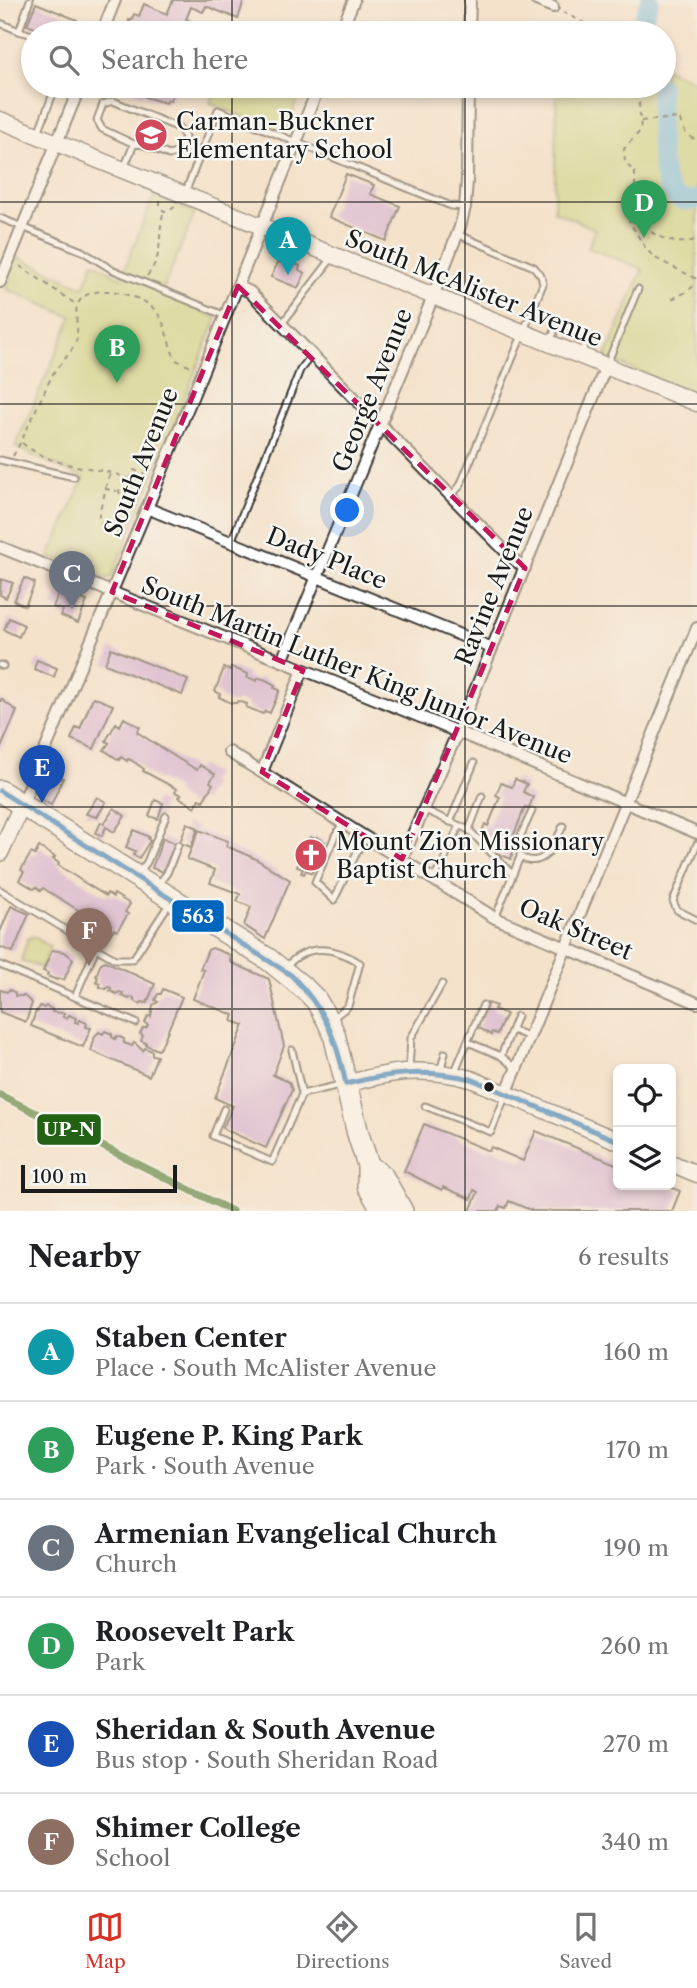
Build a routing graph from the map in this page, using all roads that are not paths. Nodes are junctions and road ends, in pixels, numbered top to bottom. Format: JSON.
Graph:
{"nodes":[{"id":1,"x":30,"y":0,"type":"edge"},
{"id":2,"x":115,"y":0,"type":"edge"},
{"id":3,"x":354,"y":0,"type":"edge"},
{"id":4,"x":470,"y":0,"type":"edge"},
{"id":5,"x":536,"y":0,"type":"edge"},
{"id":6,"x":553,"y":7,"type":"road end"},
{"id":7,"x":23,"y":21,"type":"edge"},
{"id":8,"x":107,"y":21,"type":"edge"},
{"id":9,"x":345,"y":21,"type":"edge"},
{"id":10,"x":469,"y":21,"type":"edge"},
{"id":11,"x":0,"y":23,"type":"edge"},
{"id":12,"x":21,"y":25,"type":"edge"},
{"id":13,"x":19,"y":31,"type":"joint"},
{"id":14,"x":51,"y":98,"type":"edge"},
{"id":15,"x":75,"y":98,"type":"edge"},
{"id":16,"x":314,"y":98,"type":"edge"},
{"id":17,"x":468,"y":98,"type":"edge"},
{"id":18,"x":0,"y":120,"type":"edge"},
{"id":19,"x":36,"y":135,"type":"junction"},
{"id":20,"x":296,"y":142,"type":"junction"},
{"id":21,"x":57,"y":144,"type":"junction"},
{"id":22,"x":134,"y":144,"type":"junction"},
{"id":23,"x":123,"y":171,"type":"junction"},
{"id":24,"x":179,"y":201,"type":"junction"},
{"id":25,"x":465,"y":208,"type":"junction"},
{"id":26,"x":0,"y":218,"type":"edge"},
{"id":27,"x":22,"y":227,"type":"junction"},
{"id":28,"x":262,"y":227,"type":"junction"},
{"id":29,"x":457,"y":234,"type":"junction"},
{"id":30,"x":333,"y":256,"type":"junction"},
{"id":31,"x":0,"y":282,"type":"edge"},
{"id":32,"x":238,"y":286,"type":"junction"},
{"id":33,"x":638,"y":289,"type":"dead end"},
{"id":34,"x":433,"y":296,"type":"junction"},
{"id":35,"x":226,"y":316,"type":"junction"},
{"id":36,"x":282,"y":325,"type":"junction"},
{"id":37,"x":523,"y":332,"type":"junction"},
{"id":38,"x":550,"y":343,"type":"junction"},
{"id":39,"x":311,"y":356,"type":"junction"},
{"id":40,"x":581,"y":356,"type":"junction"},
{"id":41,"x":606,"y":366,"type":"junction"},
{"id":42,"x":697,"y":403,"type":"edge"},
{"id":43,"x":380,"y":425,"type":"junction"},
{"id":44,"x":0,"y":460,"type":"edge"},
{"id":45,"x":74,"y":477,"type":"dead end"},
{"id":46,"x":451,"y":496,"type":"junction"},
{"id":47,"x":147,"y":508,"type":"junction"},
{"id":48,"x":231,"y":542,"type":"junction"},
{"id":49,"x":0,"y":547,"type":"edge"},
{"id":50,"x":525,"y":568,"type":"junction"},
{"id":51,"x":316,"y":577,"type":"junction"},
{"id":52,"x":112,"y":593,"type":"junction"},
{"id":53,"x":697,"y":628,"type":"edge"},
{"id":54,"x":492,"y":648,"type":"junction"},
{"id":55,"x":282,"y":661,"type":"junction"},
{"id":56,"x":303,"y":670,"type":"junction"},
{"id":57,"x":457,"y":732,"type":"junction"},
{"id":58,"x":229,"y":752,"type":"dead end"},
{"id":59,"x":474,"y":763,"type":"dead end"},
{"id":60,"x":262,"y":772,"type":"junction"},
{"id":61,"x":0,"y":791,"type":"edge"},
{"id":62,"x":482,"y":796,"type":"dead end"},
{"id":63,"x":625,"y":803,"type":"junction"},
{"id":64,"x":22,"y":805,"type":"junction"},
{"id":65,"x":425,"y":810,"type":"junction"},
{"id":66,"x":532,"y":811,"type":"dead end"},
{"id":67,"x":166,"y":816,"type":"dead end"},
{"id":68,"x":450,"y":822,"type":"junction"},
{"id":69,"x":343,"y":823,"type":"junction"},
{"id":70,"x":459,"y":826,"type":"junction"},
{"id":71,"x":563,"y":826,"type":"dead end"},
{"id":72,"x":469,"y":830,"type":"junction"},
{"id":73,"x":697,"y":833,"type":"edge"},
{"id":74,"x":366,"y":837,"type":"junction"},
{"id":75,"x":697,"y":844,"type":"edge"},
{"id":76,"x":178,"y":845,"type":"dead end"},
{"id":77,"x":0,"y":853,"type":"edge"},
{"id":78,"x":520,"y":857,"type":"junction"},
{"id":79,"x":402,"y":859,"type":"junction"},
{"id":80,"x":512,"y":874,"type":"junction"},
{"id":81,"x":136,"y":876,"type":"junction"},
{"id":82,"x":433,"y":879,"type":"junction"},
{"id":83,"x":0,"y":891,"type":"edge"},
{"id":84,"x":164,"y":894,"type":"junction"},
{"id":85,"x":495,"y":918,"type":"junction"},
{"id":86,"x":697,"y":920,"type":"edge"},
{"id":87,"x":96,"y":948,"type":"junction"},
{"id":88,"x":566,"y":948,"type":"junction"},
{"id":89,"x":0,"y":965,"type":"edge"},
{"id":90,"x":284,"y":970,"type":"junction"},
{"id":91,"x":442,"y":984,"type":"dead end"},
{"id":92,"x":75,"y":997,"type":"junction"},
{"id":93,"x":697,"y":1002,"type":"edge"},
{"id":94,"x":483,"y":1005,"type":"dead end"},
{"id":95,"x":517,"y":1016,"type":"dead end"},
{"id":96,"x":328,"y":1021,"type":"junction"},
{"id":97,"x":136,"y":1023,"type":"dead end"},
{"id":98,"x":512,"y":1030,"type":"junction"},
{"id":99,"x":530,"y":1037,"type":"junction"},
{"id":100,"x":468,"y":1042,"type":"junction"},
{"id":101,"x":292,"y":1050,"type":"dead end"},
{"id":102,"x":445,"y":1053,"type":"dead end"},
{"id":103,"x":500,"y":1056,"type":"junction"},
{"id":104,"x":517,"y":1069,"type":"junction"},
{"id":105,"x":409,"y":1070,"type":"junction"},
{"id":106,"x":447,"y":1073,"type":"junction"},
{"id":107,"x":346,"y":1084,"type":"junction"},
{"id":108,"x":302,"y":1094,"type":"junction"},
{"id":109,"x":506,"y":1094,"type":"junction"},
{"id":110,"x":425,"y":1107,"type":"dead end"},
{"id":111,"x":224,"y":1109,"type":"dead end"},
{"id":112,"x":613,"y":1139,"type":"edge"},
{"id":113,"x":368,"y":1165,"type":"junction"},
{"id":114,"x":676,"y":1165,"type":"edge"},
{"id":115,"x":697,"y":1174,"type":"edge"},
{"id":116,"x":383,"y":1211,"type":"edge"},
{"id":117,"x":402,"y":1211,"type":"edge"}],
"edges":[{"from":1,"to":7,"type":"lane"},
{"from":2,"to":8,"type":"street"},
{"from":3,"to":9,"type":"street"},
{"from":4,"to":10,"type":"street"},
{"from":5,"to":6,"type":"street"},
{"from":11,"to":13,"type":"lane"},
{"from":12,"to":13,"type":"lane"},
{"from":14,"to":19,"type":"lane"},
{"from":15,"to":21,"type":"street"},
{"from":16,"to":20,"type":"street","name":"South Avenue"},
{"from":17,"to":25,"type":"street","name":"George Avenue"},
{"from":18,"to":19,"type":"street","name":"South McAlister Avenue"},
{"from":19,"to":21,"type":"street","name":"South McAlister Avenue"},
{"from":20,"to":24,"type":"lane"},
{"from":20,"to":25,"type":"lane"},
{"from":20,"to":28,"type":"street","name":"South Avenue"},
{"from":21,"to":23,"type":"street","name":"South McAlister Avenue"},
{"from":21,"to":27,"type":"street"},
{"from":22,"to":22,"type":"lane"},
{"from":22,"to":23,"type":"lane"},
{"from":23,"to":24,"type":"street","name":"South McAlister Avenue"},
{"from":24,"to":28,"type":"street","name":"South McAlister Avenue"},
{"from":25,"to":29,"type":"street","name":"George Avenue"},
{"from":26,"to":27,"type":"lane"},
{"from":27,"to":31,"type":"street"},
{"from":27,"to":35,"type":"lane"},
{"from":28,"to":30,"type":"street","name":"South McAlister Avenue"},
{"from":28,"to":32,"type":"street","name":"South Avenue"},
{"from":29,"to":34,"type":"street","name":"George Avenue"},
{"from":29,"to":37,"type":"lane"},
{"from":30,"to":34,"type":"street","name":"South McAlister Avenue"},
{"from":30,"to":36,"type":"lane"},
{"from":32,"to":35,"type":"street","name":"South Avenue"},
{"from":32,"to":36,"type":"street"},
{"from":33,"to":41,"type":"lane"},
{"from":34,"to":37,"type":"street","name":"South McAlister Avenue"},
{"from":34,"to":43,"type":"street","name":"George Avenue"},
{"from":35,"to":47,"type":"street","name":"South Avenue"},
{"from":36,"to":39,"type":"street"},
{"from":37,"to":38,"type":"street","name":"South McAlister Avenue"},
{"from":37,"to":46,"type":"lane"},
{"from":38,"to":40,"type":"street","name":"South McAlister Avenue"},
{"from":38,"to":40,"type":"lane"},
{"from":39,"to":43,"type":"street"},
{"from":39,"to":48,"type":"lane"},
{"from":40,"to":41,"type":"street","name":"South McAlister Avenue"},
{"from":41,"to":42,"type":"street","name":"South McAlister Avenue"},
{"from":41,"to":50,"type":"street","name":"Ravine Avenue"},
{"from":43,"to":46,"type":"street"},
{"from":43,"to":51,"type":"street","name":"George Avenue"},
{"from":44,"to":45,"type":"lane"},
{"from":46,"to":50,"type":"street"},
{"from":47,"to":48,"type":"street","name":"Dady Place"},
{"from":47,"to":52,"type":"street","name":"South Avenue"},
{"from":48,"to":51,"type":"street","name":"Dady Place"},
{"from":49,"to":52,"type":"street","name":"South Martin Luther King Junior Avenue"},
{"from":50,"to":54,"type":"street","name":"Ravine Avenue"},
{"from":51,"to":54,"type":"street","name":"Dady Place"},
{"from":51,"to":55,"type":"street","name":"George Avenue"},
{"from":52,"to":55,"type":"street","name":"South Martin Luther King Junior Avenue"},
{"from":52,"to":64,"type":"street","name":"South Avenue"},
{"from":53,"to":63,"type":"street"},
{"from":54,"to":57,"type":"street","name":"Ravine Avenue"},
{"from":55,"to":56,"type":"street","name":"South Martin Luther King Junior Avenue"},
{"from":56,"to":57,"type":"street","name":"South Martin Luther King Junior Avenue"},
{"from":56,"to":60,"type":"street"},
{"from":57,"to":63,"type":"street","name":"South Martin Luther King Junior Avenue"},
{"from":57,"to":65,"type":"street","name":"Ravine Avenue"},
{"from":58,"to":60,"type":"street","name":"Oak Street"},
{"from":59,"to":68,"type":"lane"},
{"from":60,"to":69,"type":"street","name":"Oak Street"},
{"from":61,"to":64,"type":"highway"},
{"from":62,"to":72,"type":"lane"},
{"from":63,"to":73,"type":"street","name":"South Martin Luther King Junior Avenue"},
{"from":63,"to":88,"type":"street"},
{"from":64,"to":77,"type":"street","name":"South Avenue"},
{"from":64,"to":81,"type":"highway"},
{"from":65,"to":68,"type":"lane"},
{"from":65,"to":79,"type":"street","name":"Ravine Avenue"},
{"from":66,"to":78,"type":"lane"},
{"from":67,"to":81,"type":"lane"},
{"from":68,"to":70,"type":"lane"},
{"from":69,"to":74,"type":"street","name":"Oak Street"},
{"from":69,"to":74,"type":"lane"},
{"from":70,"to":72,"type":"lane"},
{"from":70,"to":82,"type":"lane"},
{"from":71,"to":78,"type":"lane"},
{"from":72,"to":80,"type":"lane"},
{"from":74,"to":79,"type":"street","name":"Oak Street"},
{"from":75,"to":86,"type":"lane"},
{"from":76,"to":84,"type":"lane"},
{"from":78,"to":80,"type":"lane"},
{"from":79,"to":82,"type":"street","name":"Oak Street"},
{"from":80,"to":85,"type":"lane"},
{"from":81,"to":84,"type":"highway"},
{"from":82,"to":85,"type":"street","name":"Oak Street"},
{"from":83,"to":87,"type":"lane"},
{"from":84,"to":87,"type":"lane"},
{"from":84,"to":90,"type":"highway"},
{"from":85,"to":88,"type":"street","name":"Oak Street"},
{"from":87,"to":92,"type":"lane"},
{"from":88,"to":93,"type":"street","name":"Oak Street"},
{"from":88,"to":99,"type":"street"},
{"from":89,"to":92,"type":"lane"},
{"from":90,"to":96,"type":"highway"},
{"from":90,"to":96,"type":"lane"},
{"from":91,"to":105,"type":"lane"},
{"from":92,"to":97,"type":"lane"},
{"from":94,"to":100,"type":"lane"},
{"from":95,"to":98,"type":"lane"},
{"from":96,"to":107,"type":"highway"},
{"from":98,"to":99,"type":"lane"},
{"from":98,"to":103,"type":"lane"},
{"from":99,"to":104,"type":"street"},
{"from":100,"to":103,"type":"lane"},
{"from":100,"to":106,"type":"lane"},
{"from":101,"to":108,"type":"lane"},
{"from":102,"to":106,"type":"lane"},
{"from":103,"to":104,"type":"lane"},
{"from":104,"to":109,"type":"street"},
{"from":105,"to":106,"type":"street"},
{"from":105,"to":107,"type":"street"},
{"from":106,"to":109,"type":"street"},
{"from":107,"to":108,"type":"lane"},
{"from":107,"to":113,"type":"highway"},
{"from":108,"to":111,"type":"lane"},
{"from":109,"to":110,"type":"lane"},
{"from":109,"to":112,"type":"street"},
{"from":113,"to":116,"type":"highway"},
{"from":113,"to":117,"type":"highway"},
{"from":114,"to":115,"type":"street"}]}
